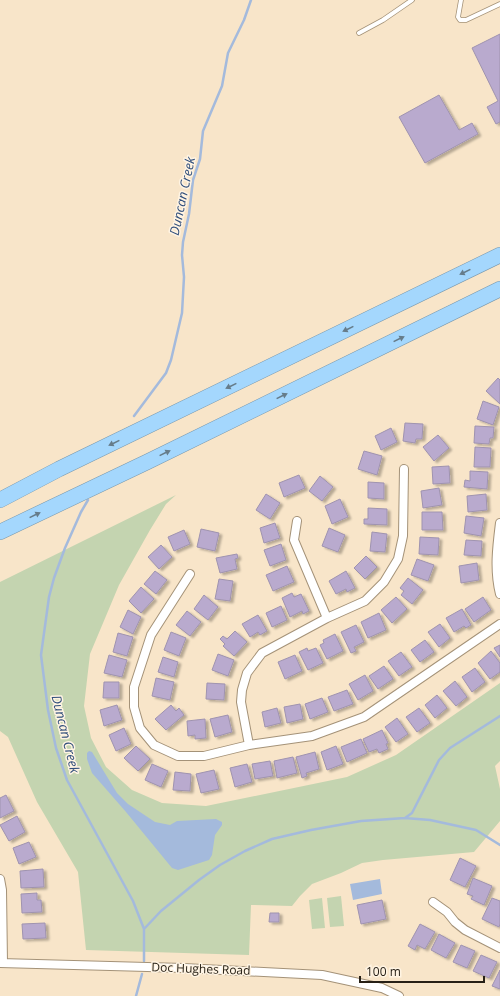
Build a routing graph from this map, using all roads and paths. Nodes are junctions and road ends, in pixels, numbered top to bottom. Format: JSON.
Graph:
{"nodes":[{"id":1,"x":412,"y":0,"type":"edge"},
{"id":2,"x":461,"y":0,"type":"edge"},
{"id":3,"x":500,"y":4,"type":"edge"},
{"id":4,"x":360,"y":33,"type":"dead end"},
{"id":5,"x":500,"y":255,"type":"edge"},
{"id":6,"x":500,"y":289,"type":"edge"},
{"id":7,"x":404,"y":469,"type":"dead end"},
{"id":8,"x":0,"y":500,"type":"edge"},
{"id":9,"x":297,"y":522,"type":"dead end"},
{"id":10,"x":500,"y":523,"type":"edge"},
{"id":11,"x":0,"y":532,"type":"edge"},
{"id":12,"x":190,"y":574,"type":"dead end"},
{"id":13,"x":500,"y":594,"type":"edge"},
{"id":14,"x":327,"y":618,"type":"junction"},
{"id":15,"x":500,"y":624,"type":"edge"},
{"id":16,"x":249,"y":745,"type":"junction"},
{"id":17,"x":0,"y":879,"type":"edge"},
{"id":18,"x":433,"y":902,"type":"dead end"},
{"id":19,"x":500,"y":948,"type":"edge"},
{"id":20,"x":1,"y":963,"type":"edge"},
{"id":21,"x":399,"y":996,"type":"edge"}],
"edges":[{"from":1,"to":4,"type":"lane"},
{"from":2,"to":3,"type":"lane"},
{"from":5,"to":8,"type":"highway","one_way":true},
{"from":11,"to":6,"type":"highway","one_way":true},
{"from":7,"to":14,"type":"street"},
{"from":9,"to":14,"type":"street"},
{"from":10,"to":13,"type":"street"},
{"from":12,"to":16,"type":"street"},
{"from":14,"to":16,"type":"street"},
{"from":15,"to":16,"type":"street"},
{"from":17,"to":20,"type":"street"},
{"from":18,"to":19,"type":"street"},
{"from":20,"to":21,"type":"street","name":"Doc Hughes Road"}]}
